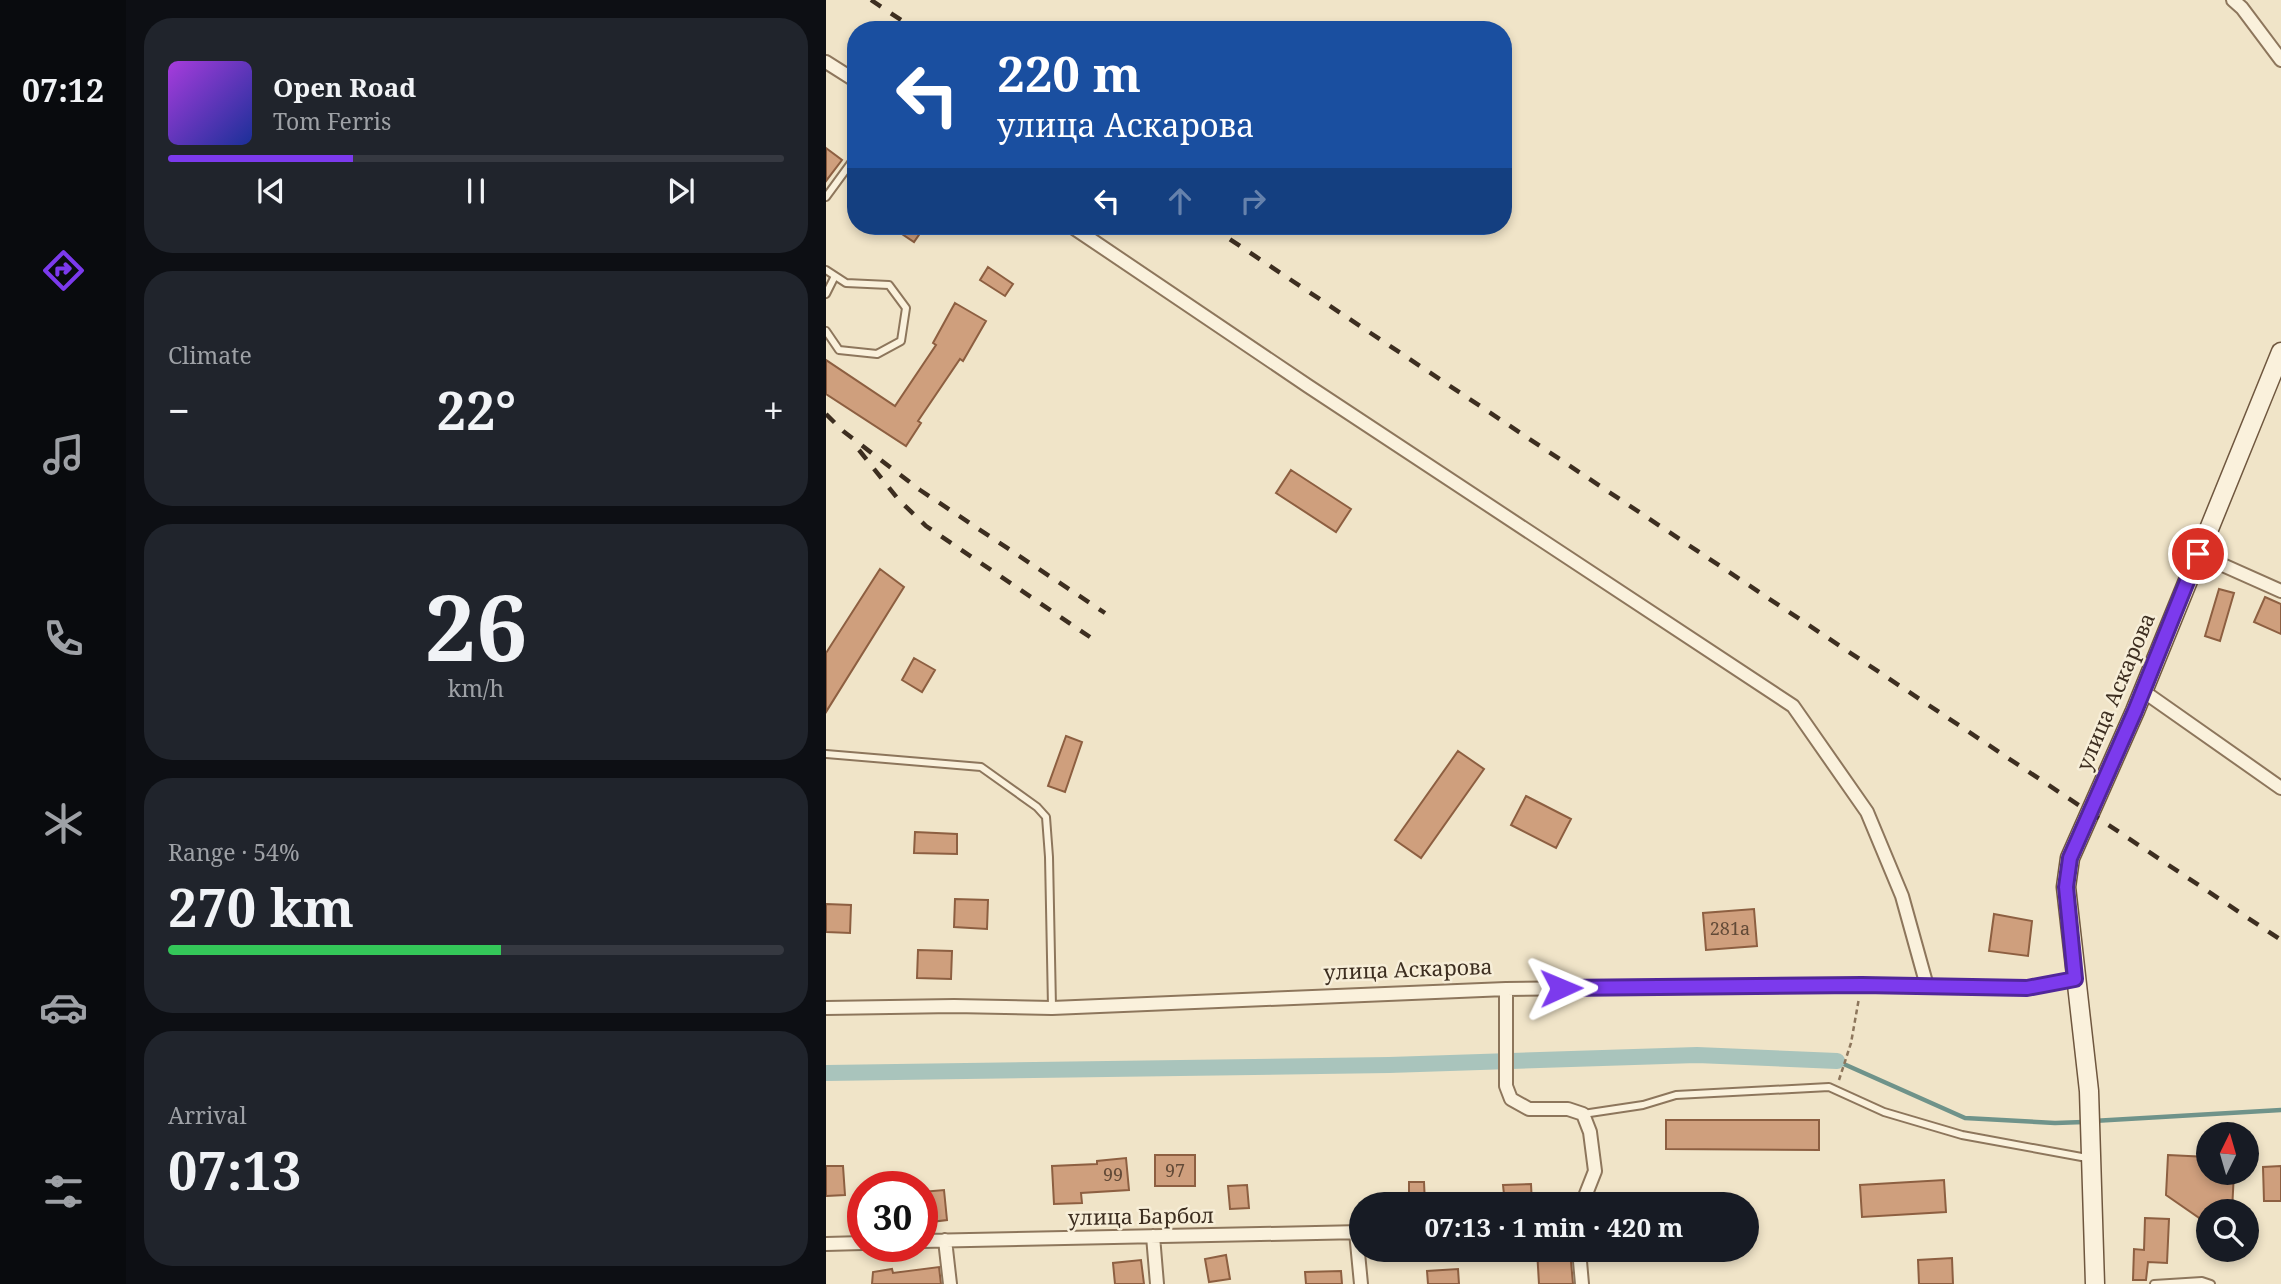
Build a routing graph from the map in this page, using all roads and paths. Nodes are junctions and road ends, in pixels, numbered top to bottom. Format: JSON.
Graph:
{"nodes":[{"id":1,"x":2233,"y":0,"type":"edge"},
{"id":2,"x":2281,"y":60,"type":"edge"},
{"id":3,"x":826,"y":62,"type":"edge"},
{"id":4,"x":847,"y":75,"type":"edge"},
{"id":5,"x":847,"y":168,"type":"edge"},
{"id":6,"x":826,"y":197,"type":"edge"},
{"id":7,"x":1083,"y":235,"type":"edge"},
{"id":8,"x":826,"y":270,"type":"edge"},
{"id":9,"x":835,"y":276,"type":"junction"},
{"id":10,"x":826,"y":293,"type":"edge"},
{"id":11,"x":826,"y":331,"type":"edge"},
{"id":12,"x":2281,"y":352,"type":"edge"},
{"id":13,"x":2198,"y":554,"type":"junction"},
{"id":14,"x":2281,"y":591,"type":"edge"},
{"id":15,"x":2143,"y":691,"type":"junction"},
{"id":16,"x":826,"y":754,"type":"edge"},
{"id":17,"x":2281,"y":788,"type":"edge"},
{"id":18,"x":2075,"y":979,"type":"junction"},
{"id":19,"x":1862,"y":985,"type":"junction"},
{"id":20,"x":1927,"y":986,"type":"junction"},
{"id":21,"x":1506,"y":989,"type":"junction"},
{"id":22,"x":826,"y":1008,"type":"edge"},
{"id":23,"x":1052,"y":1008,"type":"junction"},
{"id":24,"x":1835,"y":1090,"type":"junction"},
{"id":25,"x":1583,"y":1114,"type":"junction"},
{"id":26,"x":2093,"y":1152,"type":"junction"},
{"id":27,"x":1587,"y":1192,"type":"edge"},
{"id":28,"x":1349,"y":1232,"type":"edge"},
{"id":29,"x":1153,"y":1236,"type":"junction"},
{"id":30,"x":938,"y":1240,"type":"edge"},
{"id":31,"x":945,"y":1240,"type":"junction"},
{"id":32,"x":847,"y":1243,"type":"edge"},
{"id":33,"x":826,"y":1244,"type":"edge"},
{"id":34,"x":1360,"y":1262,"type":"edge"},
{"id":35,"x":1580,"y":1262,"type":"edge"},
{"id":36,"x":950,"y":1284,"type":"edge"},
{"id":37,"x":1157,"y":1284,"type":"edge"},
{"id":38,"x":1361,"y":1284,"type":"edge"},
{"id":39,"x":1582,"y":1284,"type":"edge"},
{"id":40,"x":2095,"y":1284,"type":"edge"},
{"id":41,"x":2154,"y":1284,"type":"edge"},
{"id":42,"x":2211,"y":1284,"type":"edge"}],
"edges":[{"from":1,"to":2,"type":"street"},
{"from":3,"to":4,"type":"street"},
{"from":5,"to":6,"type":"lane"},
{"from":7,"to":20,"type":"street"},
{"from":8,"to":9,"type":"lane"},
{"from":9,"to":10,"type":"lane"},
{"from":9,"to":11,"type":"lane"},
{"from":12,"to":13,"type":"main road","name":"улица Аскарова"},
{"from":13,"to":14,"type":"street"},
{"from":13,"to":15,"type":"main road","name":"улица Аскарова"},
{"from":15,"to":17,"type":"street"},
{"from":15,"to":18,"type":"main road","name":"улица Аскарова"},
{"from":16,"to":23,"type":"lane"},
{"from":18,"to":20,"type":"street","name":"улица Аскарова"},
{"from":18,"to":26,"type":"main road","name":"улица Аскарова"},
{"from":19,"to":20,"type":"street","name":"улица Аскарова"},
{"from":19,"to":21,"type":"street","name":"улица Аскарова"},
{"from":19,"to":24,"type":"path"},
{"from":21,"to":23,"type":"street","name":"улица Аскарова"},
{"from":21,"to":25,"type":"street"},
{"from":22,"to":23,"type":"street","name":"улица Аскарова"},
{"from":24,"to":25,"type":"lane"},
{"from":24,"to":26,"type":"lane"},
{"from":25,"to":27,"type":"street"},
{"from":26,"to":40,"type":"main road","name":"улица Аскарова"},
{"from":28,"to":29,"type":"street","name":"улица Барбол"},
{"from":29,"to":31,"type":"street","name":"улица Барбол"},
{"from":29,"to":37,"type":"street"},
{"from":30,"to":31,"type":"street","name":"улица Барбол"},
{"from":31,"to":36,"type":"street"},
{"from":32,"to":33,"type":"street"},
{"from":34,"to":38,"type":"street"},
{"from":35,"to":39,"type":"street"},
{"from":41,"to":42,"type":"lane"}]}
